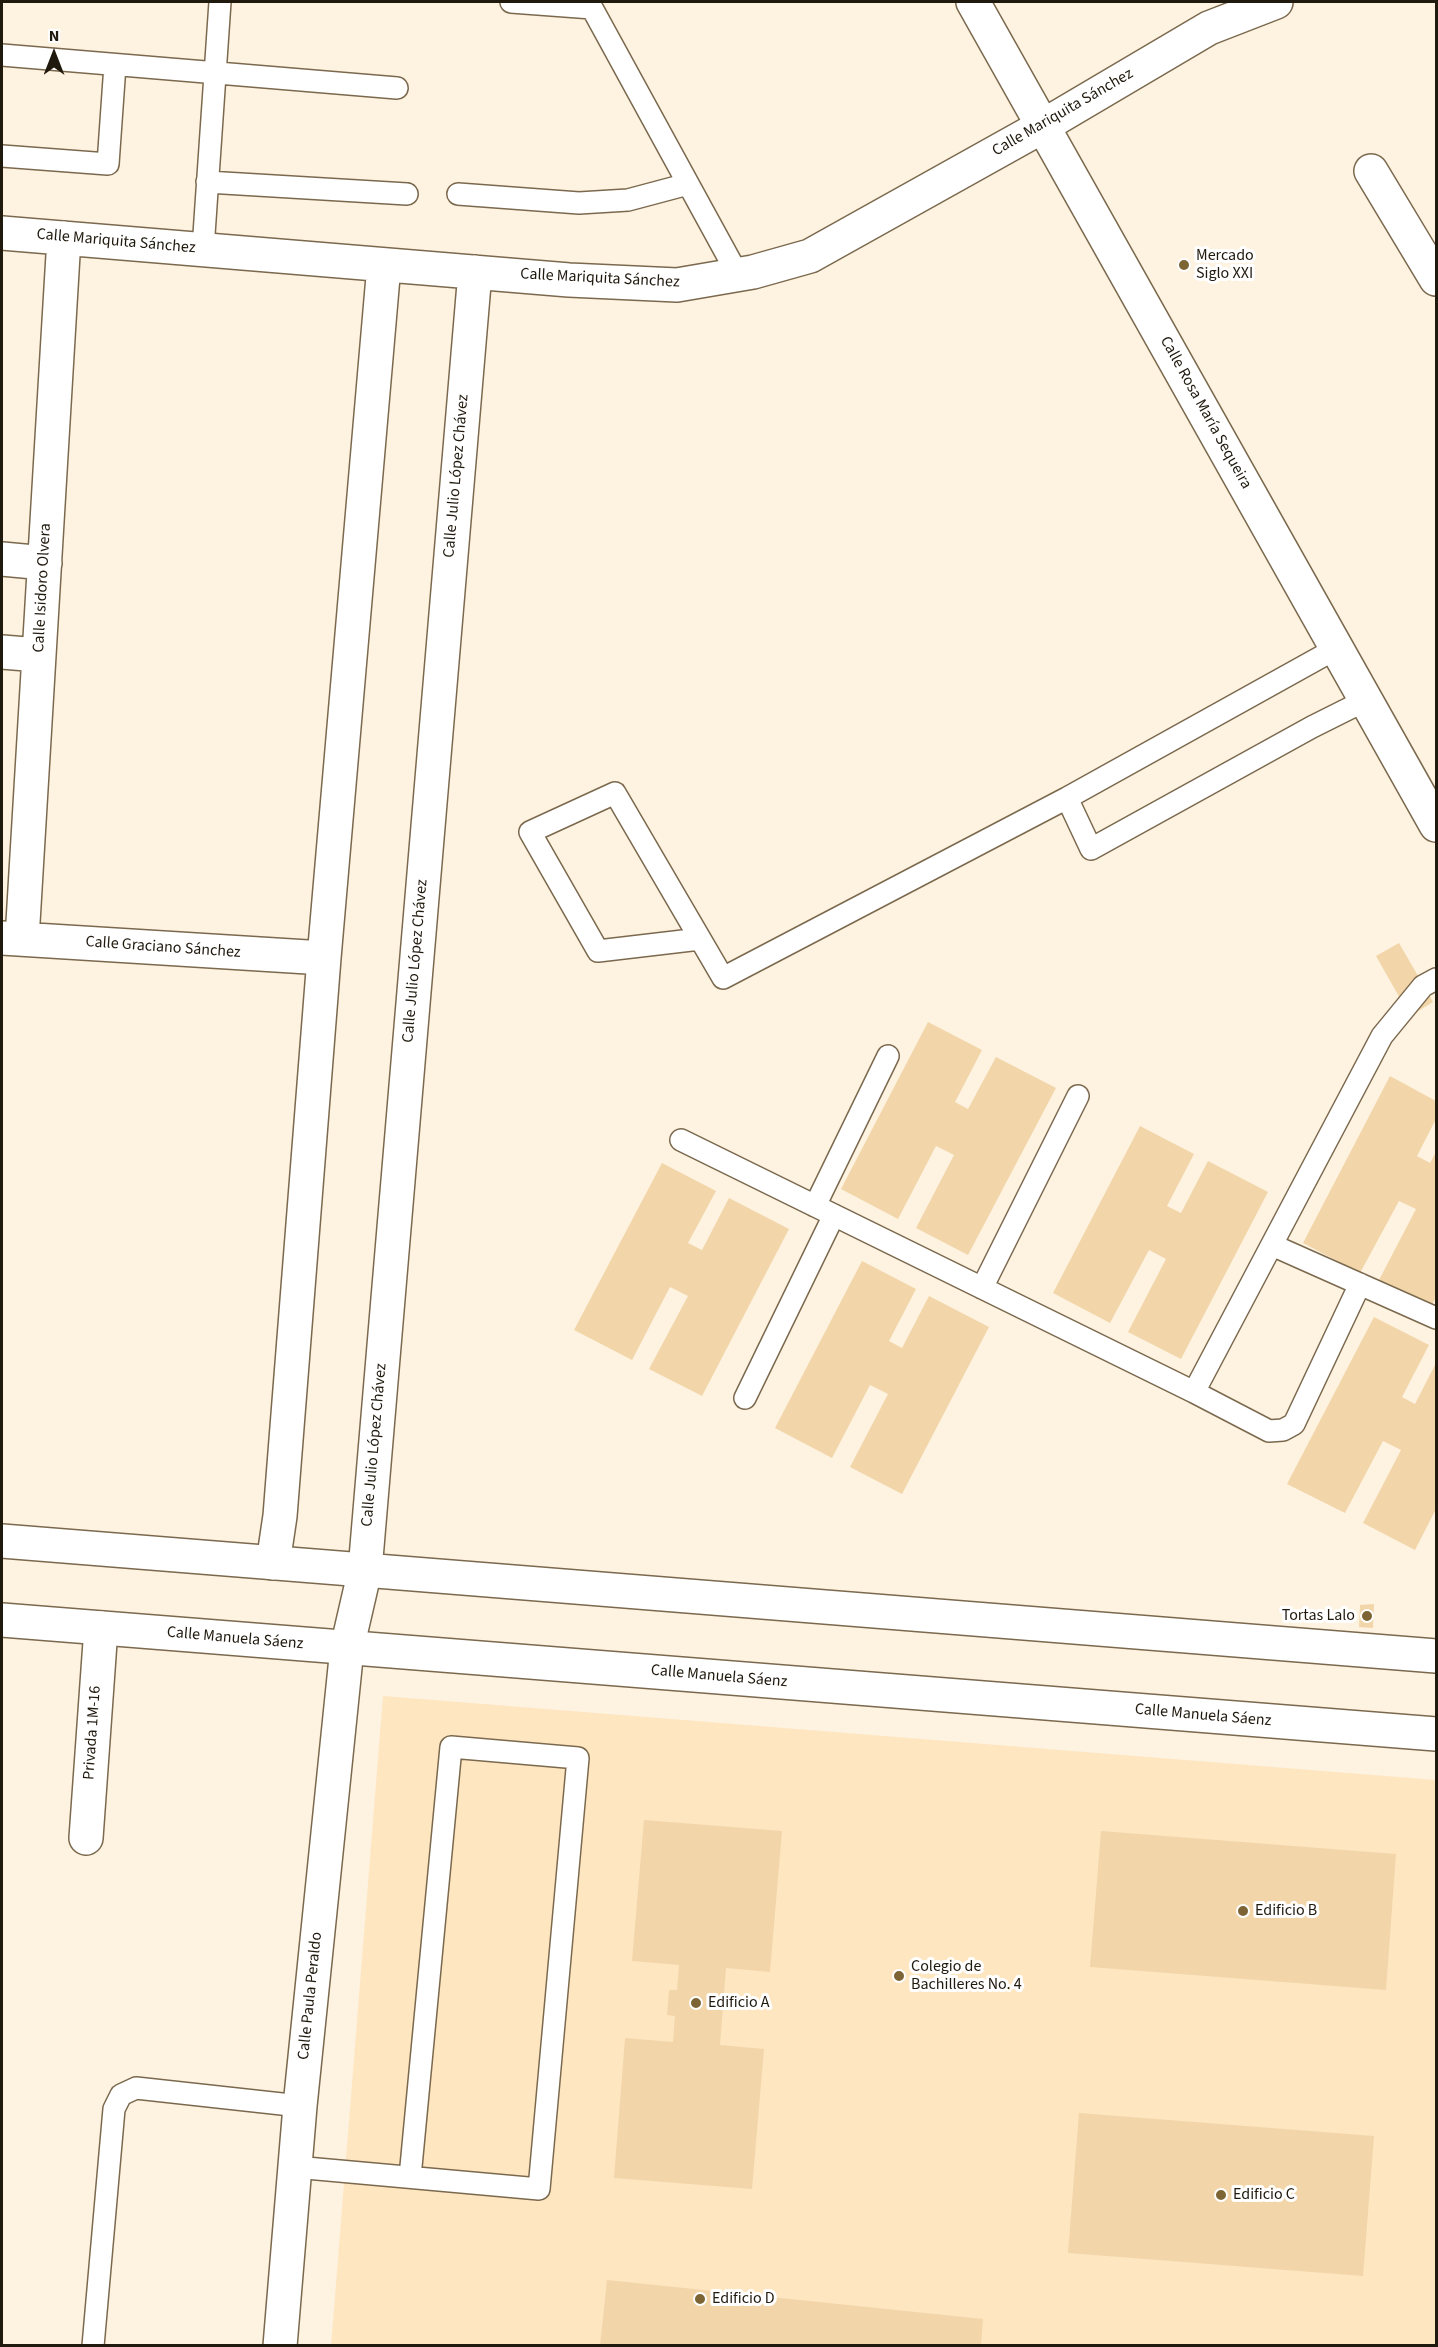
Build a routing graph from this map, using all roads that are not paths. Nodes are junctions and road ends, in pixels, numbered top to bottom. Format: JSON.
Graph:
{"nodes":[{"id":1,"x":220,"y":2,"type":"edge"},
{"id":2,"x":511,"y":2,"type":"edge"},
{"id":3,"x":973,"y":2,"type":"edge"},
{"id":4,"x":1276,"y":2,"type":"edge"},
{"id":5,"x":2,"y":55,"type":"edge"},
{"id":6,"x":115,"y":64,"type":"junction"},
{"id":7,"x":215,"y":73,"type":"junction"},
{"id":8,"x":397,"y":88,"type":"dead end"},
{"id":9,"x":1043,"y":126,"type":"junction"},
{"id":10,"x":2,"y":156,"type":"edge"},
{"id":11,"x":1371,"y":171,"type":"dead end"},
{"id":12,"x":207,"y":182,"type":"junction"},
{"id":13,"x":688,"y":184,"type":"junction"},
{"id":14,"x":406,"y":194,"type":"dead end"},
{"id":15,"x":458,"y":194,"type":"dead end"},
{"id":16,"x":2,"y":233,"type":"edge"},
{"id":17,"x":64,"y":238,"type":"junction"},
{"id":18,"x":1426,"y":240,"type":"edge"},
{"id":19,"x":202,"y":249,"type":"junction"},
{"id":20,"x":384,"y":265,"type":"junction"},
{"id":21,"x":475,"y":272,"type":"junction"},
{"id":22,"x":738,"y":275,"type":"junction"},
{"id":23,"x":1437,"y":279,"type":"edge"},
{"id":24,"x":2,"y":559,"type":"edge"},
{"id":25,"x":45,"y":563,"type":"junction"},
{"id":26,"x":1337,"y":648,"type":"junction"},
{"id":27,"x":2,"y":652,"type":"edge"},
{"id":28,"x":39,"y":655,"type":"junction"},
{"id":29,"x":1366,"y":700,"type":"junction"},
{"id":30,"x":1429,"y":792,"type":"edge"},
{"id":31,"x":1067,"y":798,"type":"junction"},
{"id":32,"x":1437,"y":825,"type":"edge"},
{"id":33,"x":12,"y":938,"type":"edge"},
{"id":34,"x":700,"y":939,"type":"junction"},
{"id":35,"x":324,"y":958,"type":"junction"},
{"id":36,"x":1437,"y":979,"type":"edge"},
{"id":37,"x":888,"y":1056,"type":"dead end"},
{"id":38,"x":1078,"y":1096,"type":"dead end"},
{"id":39,"x":681,"y":1140,"type":"dead end"},
{"id":40,"x":815,"y":1206,"type":"junction"},
{"id":41,"x":834,"y":1215,"type":"junction"},
{"id":42,"x":1272,"y":1245,"type":"junction"},
{"id":43,"x":1360,"y":1284,"type":"junction"},
{"id":44,"x":982,"y":1288,"type":"junction"},
{"id":45,"x":1437,"y":1318,"type":"edge"},
{"id":46,"x":1194,"y":1392,"type":"junction"},
{"id":47,"x":745,"y":1398,"type":"dead end"},
{"id":48,"x":2,"y":1541,"type":"edge"},
{"id":49,"x":273,"y":1563,"type":"junction"},
{"id":50,"x":365,"y":1570,"type":"junction"},
{"id":51,"x":2,"y":1620,"type":"edge"},
{"id":52,"x":100,"y":1628,"type":"junction"},
{"id":53,"x":347,"y":1648,"type":"junction"},
{"id":54,"x":1437,"y":1656,"type":"edge"},
{"id":55,"x":1437,"y":1734,"type":"edge"},
{"id":56,"x":86,"y":1838,"type":"dead end"},
{"id":57,"x":300,"y":2106,"type":"junction"},
{"id":58,"x":295,"y":2167,"type":"junction"},
{"id":59,"x":410,"y":2177,"type":"junction"},
{"id":60,"x":93,"y":2346,"type":"edge"},
{"id":61,"x":280,"y":2346,"type":"edge"}],
"edges":[{"from":1,"to":7,"type":"lane"},
{"from":2,"to":13,"type":"lane"},
{"from":3,"to":9,"type":"street","name":"Calle Rosa María Sequeira"},
{"from":4,"to":9,"type":"street","name":"Calle Mariquita Sánchez"},
{"from":5,"to":6,"type":"lane"},
{"from":6,"to":7,"type":"lane"},
{"from":6,"to":10,"type":"lane"},
{"from":7,"to":8,"type":"lane"},
{"from":7,"to":12,"type":"lane"},
{"from":9,"to":22,"type":"street","name":"Calle Mariquita Sánchez"},
{"from":9,"to":26,"type":"street","name":"Calle Rosa María Sequeira"},
{"from":11,"to":18,"type":"street"},
{"from":12,"to":14,"type":"lane"},
{"from":12,"to":19,"type":"lane"},
{"from":13,"to":15,"type":"lane"},
{"from":13,"to":22,"type":"lane"},
{"from":16,"to":17,"type":"street","name":"Calle Mariquita Sánchez"},
{"from":17,"to":19,"type":"street","name":"Calle Mariquita Sánchez"},
{"from":17,"to":25,"type":"street","name":"Calle Isidoro Olvera"},
{"from":18,"to":23,"type":"street"},
{"from":19,"to":20,"type":"street","name":"Calle Mariquita Sánchez"},
{"from":20,"to":21,"type":"street","name":"Calle Mariquita Sánchez"},
{"from":20,"to":35,"type":"street"},
{"from":21,"to":22,"type":"street","name":"Calle Mariquita Sánchez"},
{"from":21,"to":50,"type":"street","name":"Calle Julio López Chávez"},
{"from":24,"to":25,"type":"street"},
{"from":25,"to":28,"type":"street","name":"Calle Isidoro Olvera"},
{"from":26,"to":29,"type":"street","name":"Calle Rosa María Sequeira"},
{"from":26,"to":31,"type":"lane"},
{"from":27,"to":28,"type":"street"},
{"from":28,"to":33,"type":"street","name":"Calle Isidoro Olvera"},
{"from":29,"to":30,"type":"street","name":"Calle Rosa María Sequeira"},
{"from":29,"to":31,"type":"lane"},
{"from":30,"to":32,"type":"street","name":"Calle Rosa María Sequeira"},
{"from":31,"to":34,"type":"lane"},
{"from":33,"to":35,"type":"street","name":"Calle Graciano Sánchez"},
{"from":34,"to":34,"type":"lane"},
{"from":35,"to":49,"type":"street"},
{"from":36,"to":42,"type":"lane"},
{"from":37,"to":40,"type":"lane"},
{"from":38,"to":44,"type":"lane"},
{"from":39,"to":40,"type":"lane"},
{"from":40,"to":41,"type":"lane"},
{"from":41,"to":44,"type":"lane"},
{"from":41,"to":47,"type":"lane"},
{"from":42,"to":43,"type":"lane"},
{"from":42,"to":46,"type":"lane"},
{"from":43,"to":45,"type":"lane"},
{"from":43,"to":46,"type":"lane"},
{"from":44,"to":46,"type":"lane"},
{"from":48,"to":49,"type":"street"},
{"from":49,"to":50,"type":"street"},
{"from":50,"to":53,"type":"street","name":"Calle Julio López Chávez"},
{"from":50,"to":54,"type":"street"},
{"from":51,"to":52,"type":"street","name":"Calle Manuela Sáenz"},
{"from":52,"to":53,"type":"street","name":"Calle Manuela Sáenz"},
{"from":52,"to":56,"type":"street","name":"Privada 1M-16"},
{"from":53,"to":55,"type":"street","name":"Calle Manuela Sáenz"},
{"from":53,"to":57,"type":"street","name":"Calle Paula Peraldo"},
{"from":57,"to":58,"type":"street","name":"Calle Paula Peraldo"},
{"from":57,"to":60,"type":"lane"},
{"from":58,"to":59,"type":"lane"},
{"from":58,"to":61,"type":"street","name":"Calle Paula Peraldo"},
{"from":59,"to":59,"type":"lane"}]}
